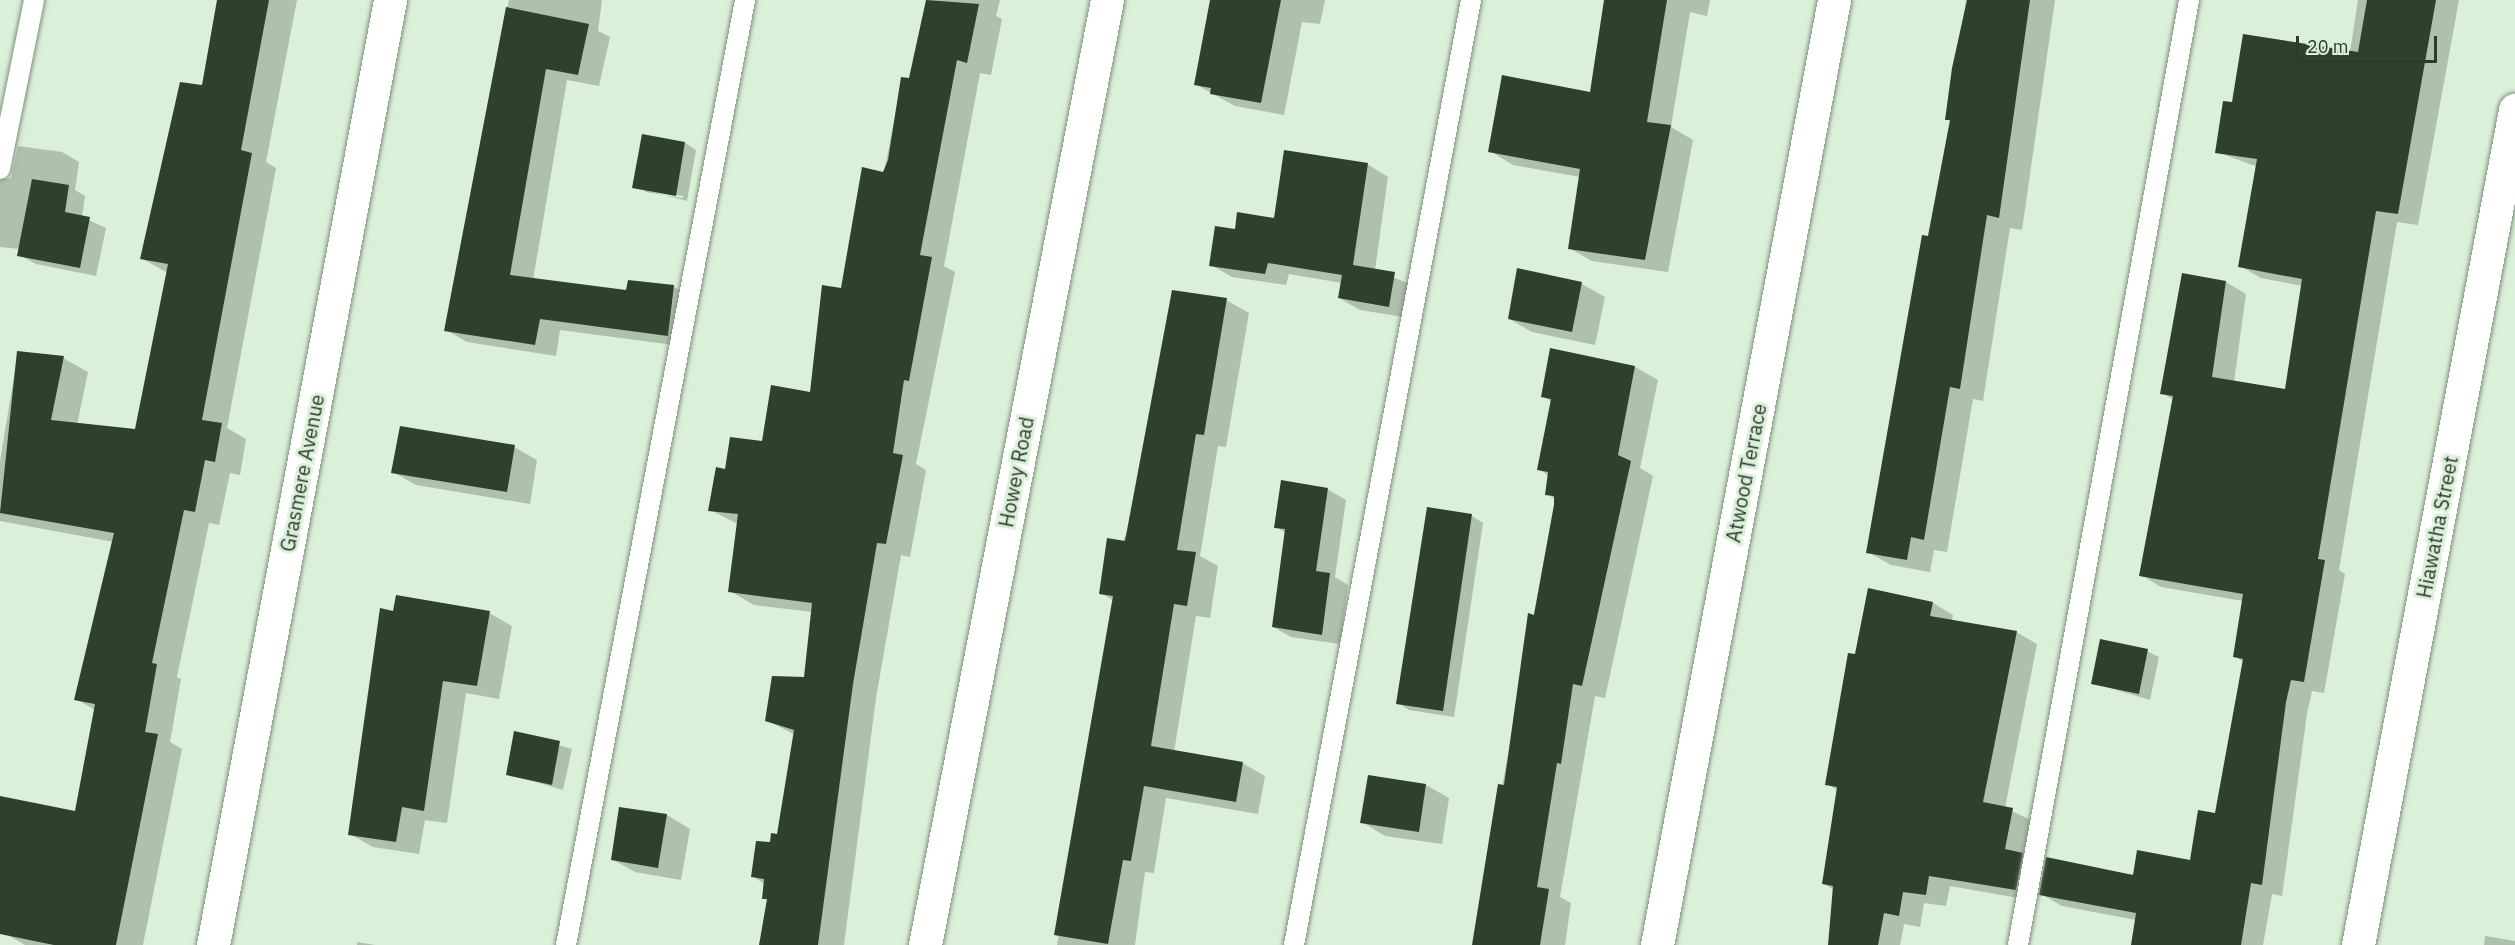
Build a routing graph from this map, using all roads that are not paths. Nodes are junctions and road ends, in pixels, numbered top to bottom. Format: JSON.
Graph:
{"nodes":[{"id":1,"x":34,"y":0,"type":"edge"},
{"id":2,"x":390,"y":0,"type":"edge"},
{"id":3,"x":745,"y":0,"type":"edge"},
{"id":4,"x":1107,"y":0,"type":"edge"},
{"id":5,"x":1471,"y":0,"type":"edge"},
{"id":6,"x":1834,"y":0,"type":"edge"},
{"id":7,"x":2189,"y":0,"type":"edge"},
{"id":8,"x":2515,"y":110,"type":"edge"},
{"id":9,"x":0,"y":169,"type":"edge"},
{"id":10,"x":213,"y":945,"type":"edge"},
{"id":11,"x":566,"y":945,"type":"edge"},
{"id":12,"x":926,"y":945,"type":"edge"},
{"id":13,"x":1293,"y":945,"type":"edge"},
{"id":14,"x":1657,"y":945,"type":"edge"},
{"id":15,"x":2018,"y":945,"type":"edge"},
{"id":16,"x":2358,"y":945,"type":"edge"}],
"edges":[{"from":1,"to":9,"type":"lane"},
{"from":2,"to":10,"type":"street","name":"Grasmere Avenue"},
{"from":3,"to":11,"type":"lane"},
{"from":4,"to":12,"type":"street","name":"Howey Road"},
{"from":5,"to":13,"type":"lane"},
{"from":6,"to":14,"type":"street","name":"Atwood Terrace"},
{"from":7,"to":15,"type":"lane"},
{"from":8,"to":16,"type":"street","name":"Hiawatha Street"}]}
